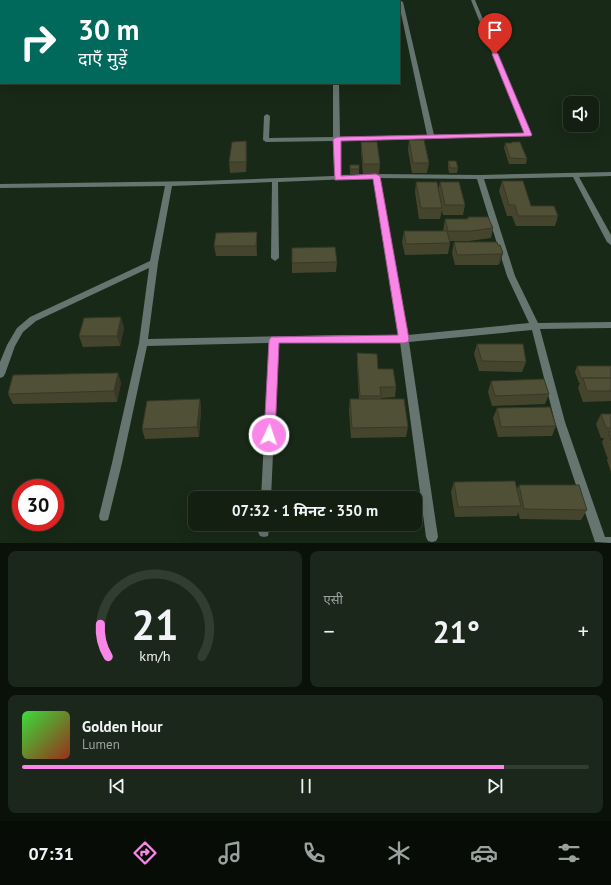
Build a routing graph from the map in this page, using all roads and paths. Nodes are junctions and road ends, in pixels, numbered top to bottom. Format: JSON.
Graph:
{"nodes":[{"id":1,"x":473,"y":0,"type":"edge"},
{"id":2,"x":401,"y":2,"type":"dead end"},
{"id":3,"x":336,"y":84,"type":"edge"},
{"id":4,"x":267,"y":116,"type":"dead end"},
{"id":5,"x":431,"y":137,"type":"junction"},
{"id":6,"x":337,"y":139,"type":"junction"},
{"id":7,"x":611,"y":174,"type":"edge"},
{"id":8,"x":575,"y":175,"type":"junction"},
{"id":9,"x":376,"y":176,"type":"junction"},
{"id":10,"x":480,"y":177,"type":"junction"},
{"id":11,"x":337,"y":178,"type":"junction"},
{"id":12,"x":275,"y":180,"type":"junction"},
{"id":13,"x":169,"y":184,"type":"junction"},
{"id":14,"x":0,"y":186,"type":"edge"},
{"id":15,"x":611,"y":242,"type":"edge"},
{"id":16,"x":275,"y":258,"type":"dead end"},
{"id":17,"x":154,"y":263,"type":"junction"},
{"id":18,"x":611,"y":324,"type":"edge"},
{"id":19,"x":535,"y":326,"type":"junction"},
{"id":20,"x":404,"y":339,"type":"junction"},
{"id":21,"x":274,"y":340,"type":"junction"},
{"id":22,"x":143,"y":343,"type":"junction"},
{"id":23,"x":0,"y":374,"type":"edge"},
{"id":24,"x":266,"y":491,"type":"edge"},
{"id":25,"x":104,"y":516,"type":"dead end"},
{"id":26,"x":432,"y":537,"type":"dead end"},
{"id":27,"x":611,"y":542,"type":"edge"}],
"edges":[{"from":1,"to":5,"type":"street"},
{"from":2,"to":5,"type":"street"},
{"from":3,"to":6,"type":"street"},
{"from":4,"to":6,"type":"street"},
{"from":5,"to":6,"type":"street"},
{"from":6,"to":11,"type":"street"},
{"from":7,"to":8,"type":"street"},
{"from":8,"to":10,"type":"street"},
{"from":8,"to":15,"type":"street"},
{"from":9,"to":10,"type":"street"},
{"from":9,"to":11,"type":"street"},
{"from":9,"to":20,"type":"street"},
{"from":10,"to":19,"type":"street"},
{"from":11,"to":12,"type":"street"},
{"from":12,"to":13,"type":"street"},
{"from":12,"to":16,"type":"street"},
{"from":13,"to":14,"type":"street"},
{"from":13,"to":17,"type":"street"},
{"from":17,"to":22,"type":"street"},
{"from":17,"to":23,"type":"street"},
{"from":18,"to":19,"type":"street"},
{"from":19,"to":20,"type":"street"},
{"from":19,"to":27,"type":"street"},
{"from":20,"to":21,"type":"street"},
{"from":20,"to":26,"type":"street"},
{"from":21,"to":22,"type":"street"},
{"from":21,"to":24,"type":"street"},
{"from":22,"to":25,"type":"street"}]}
